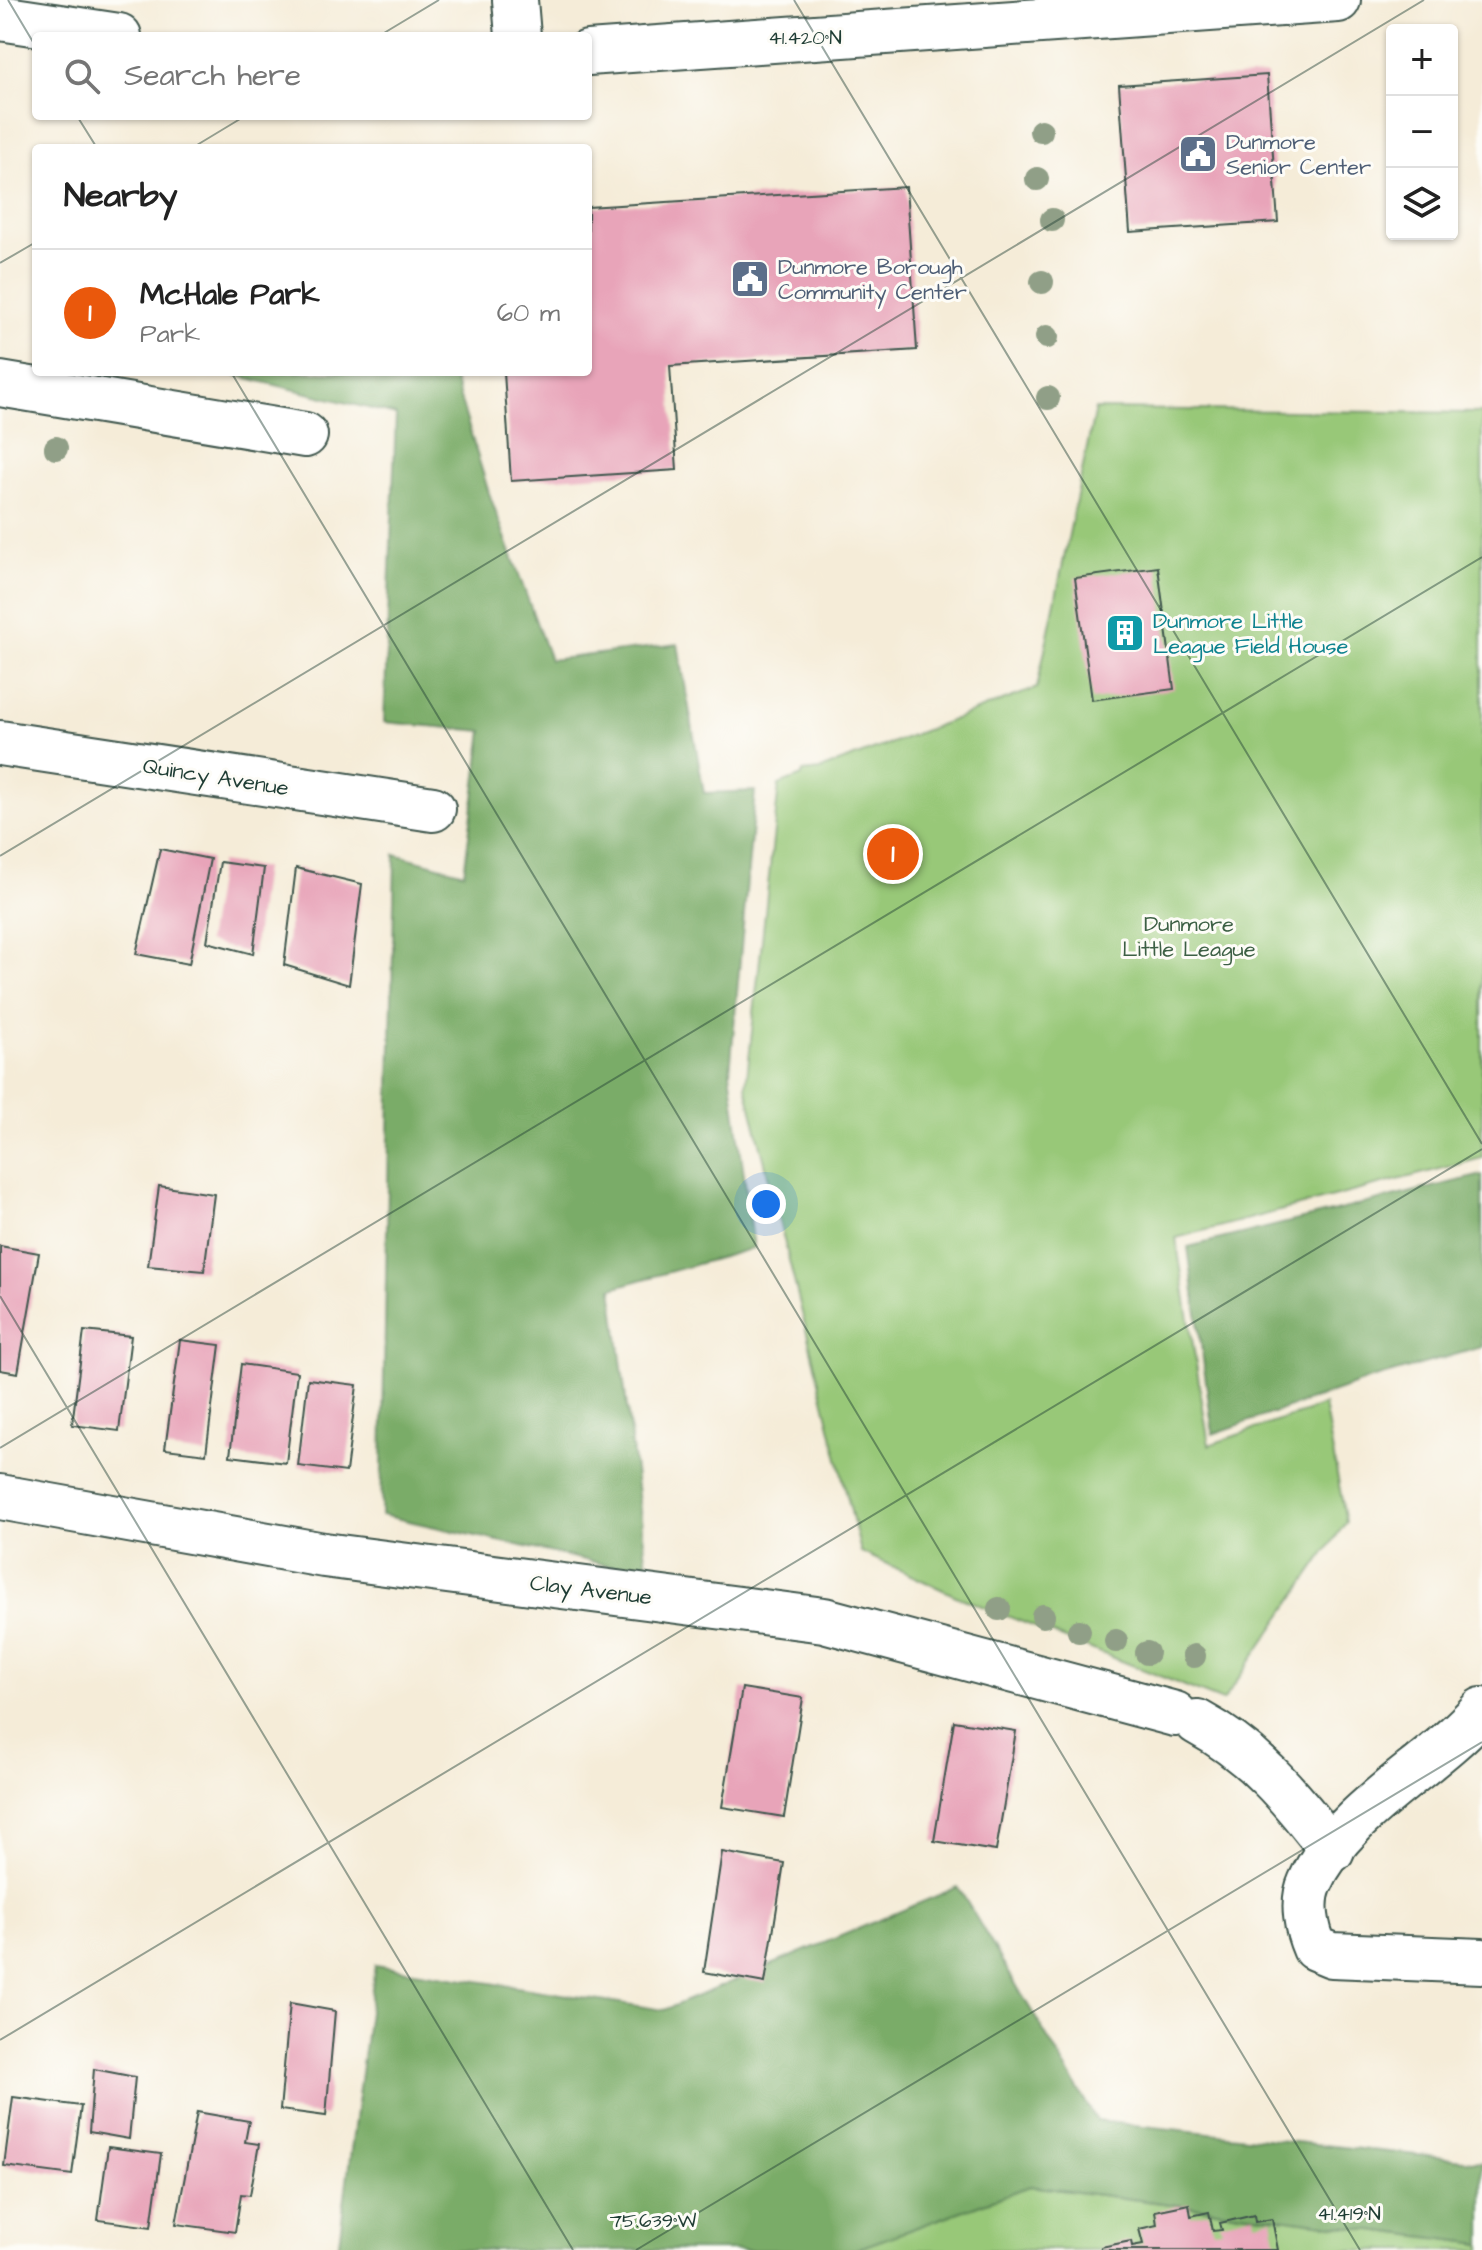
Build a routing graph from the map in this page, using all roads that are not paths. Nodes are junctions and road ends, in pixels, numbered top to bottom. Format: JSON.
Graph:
{"nodes":[{"id":1,"x":515,"y":0,"type":"edge"},
{"id":2,"x":1338,"y":0,"type":"edge"},
{"id":3,"x":1101,"y":8,"type":"edge"},
{"id":4,"x":0,"y":18,"type":"edge"},
{"id":5,"x":93,"y":32,"type":"edge"},
{"id":6,"x":518,"y":32,"type":"edge"},
{"id":7,"x":592,"y":53,"type":"edge"},
{"id":8,"x":0,"y":384,"type":"edge"},
{"id":9,"x":305,"y":435,"type":"dead end"},
{"id":10,"x":0,"y":743,"type":"edge"},
{"id":11,"x":433,"y":809,"type":"dead end"},
{"id":12,"x":0,"y":1497,"type":"edge"},
{"id":13,"x":1482,"y":1710,"type":"edge"},
{"id":14,"x":1332,"y":1850,"type":"junction"},
{"id":15,"x":1482,"y":1961,"type":"edge"}],
"edges":[{"from":1,"to":6,"type":"street"},
{"from":2,"to":3,"type":"street"},
{"from":3,"to":7,"type":"street"},
{"from":4,"to":5,"type":"street"},
{"from":8,"to":9,"type":"street"},
{"from":10,"to":11,"type":"street","name":"Quincy Avenue"},
{"from":12,"to":14,"type":"street","name":"Clay Avenue"},
{"from":13,"to":14,"type":"street"},
{"from":14,"to":15,"type":"street"}]}
